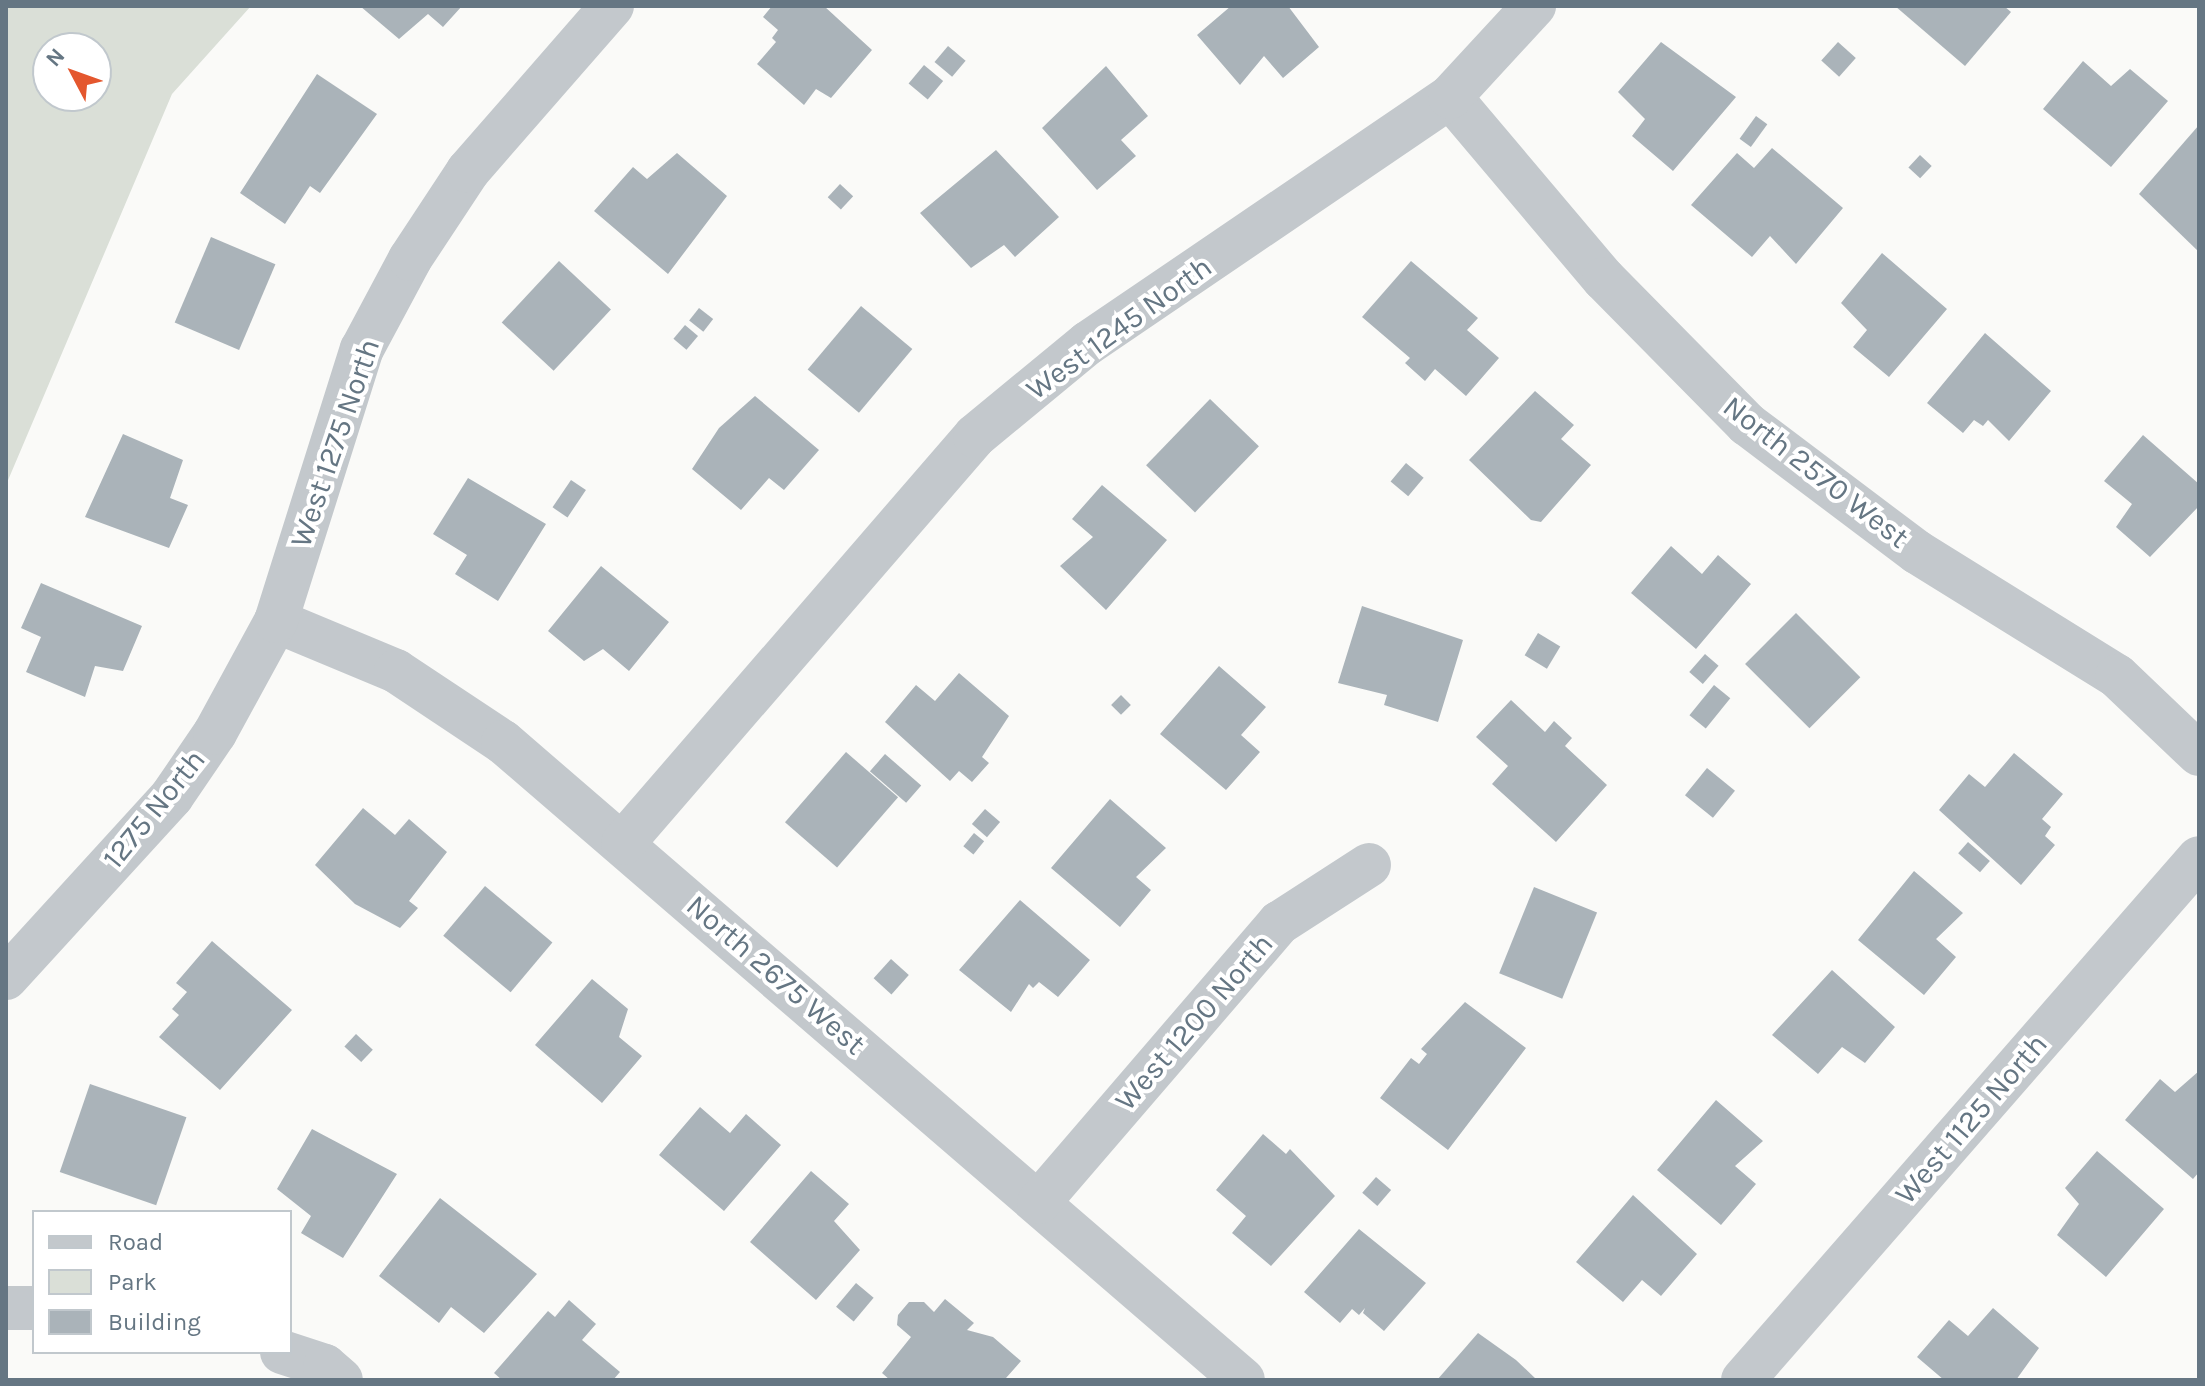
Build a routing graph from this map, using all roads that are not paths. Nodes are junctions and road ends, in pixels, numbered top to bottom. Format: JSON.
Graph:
{"nodes":[{"id":1,"x":612,"y":6,"type":"edge"},
{"id":2,"x":1534,"y":6,"type":"edge"},
{"id":3,"x":1450,"y":97,"type":"junction"},
{"id":4,"x":276,"y":621,"type":"junction"},
{"id":5,"x":2199,"y":754,"type":"edge"},
{"id":6,"x":623,"y":843,"type":"junction"},
{"id":7,"x":2199,"y":858,"type":"edge"},
{"id":8,"x":1369,"y":865,"type":"dead end"},
{"id":9,"x":6,"y":978,"type":"edge"},
{"id":10,"x":1039,"y":1202,"type":"junction"},
{"id":11,"x":6,"y":1308,"type":"edge"},
{"id":12,"x":32,"y":1308,"type":"edge"},
{"id":13,"x":288,"y":1354,"type":"edge"},
{"id":14,"x":341,"y":1380,"type":"edge"},
{"id":15,"x":1243,"y":1380,"type":"edge"},
{"id":16,"x":1743,"y":1380,"type":"edge"}],
"edges":[{"from":1,"to":4,"type":"street","name":"West 1275 North"},
{"from":2,"to":3,"type":"street","name":"West 1245 North"},
{"from":3,"to":5,"type":"street","name":"North 2570 West"},
{"from":3,"to":6,"type":"street","name":"West 1245 North"},
{"from":4,"to":6,"type":"street","name":"North 2675 West"},
{"from":4,"to":9,"type":"street","name":"1275 North"},
{"from":6,"to":10,"type":"street","name":"North 2675 West"},
{"from":7,"to":16,"type":"street","name":"West 1125 North"},
{"from":8,"to":10,"type":"street","name":"West 1200 North"},
{"from":10,"to":15,"type":"street","name":"North 2675 West"},
{"from":11,"to":12,"type":"street"},
{"from":13,"to":14,"type":"street"}]}
